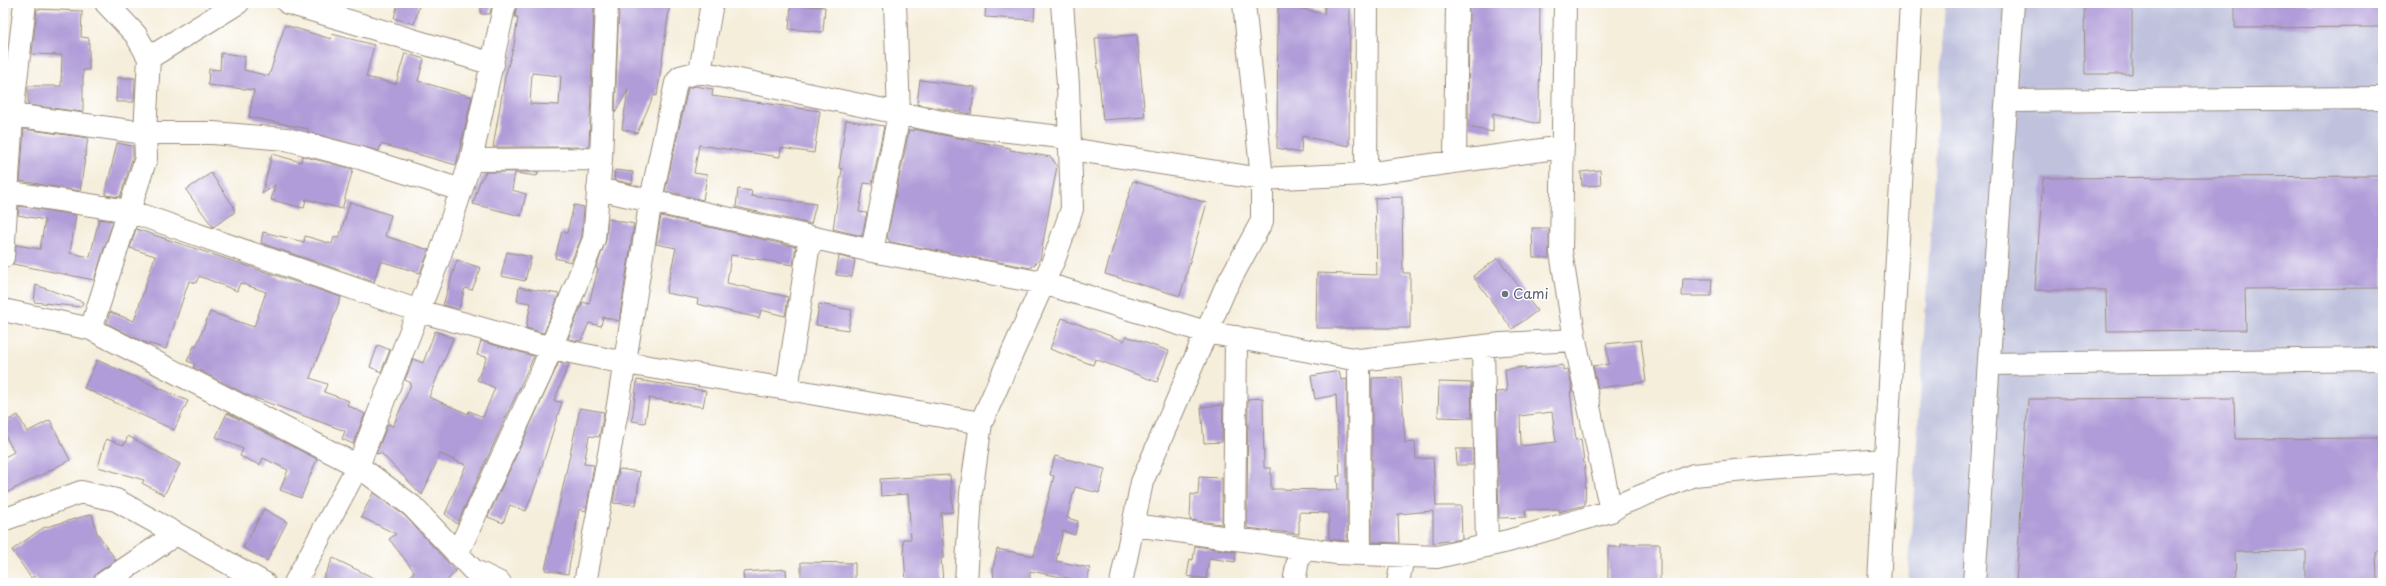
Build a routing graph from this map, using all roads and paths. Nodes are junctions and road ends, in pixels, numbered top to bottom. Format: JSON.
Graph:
{"nodes":[{"id":1,"x":25,"y":3,"type":"edge"},
{"id":2,"x":106,"y":3,"type":"edge"},
{"id":3,"x":238,"y":3,"type":"edge"},
{"id":4,"x":288,"y":3,"type":"edge"},
{"id":5,"x":505,"y":3,"type":"edge"},
{"id":6,"x":607,"y":3,"type":"edge"},
{"id":7,"x":712,"y":3,"type":"edge"},
{"id":8,"x":895,"y":3,"type":"edge"},
{"id":9,"x":1062,"y":3,"type":"edge"},
{"id":10,"x":1244,"y":3,"type":"edge"},
{"id":11,"x":1367,"y":3,"type":"edge"},
{"id":12,"x":1457,"y":3,"type":"edge"},
{"id":13,"x":1565,"y":3,"type":"edge"},
{"id":14,"x":1911,"y":3,"type":"edge"},
{"id":15,"x":2013,"y":3,"type":"edge"},
{"id":16,"x":148,"y":58,"type":"junction"},
{"id":17,"x":493,"y":64,"type":"junction"},
{"id":18,"x":700,"y":72,"type":"junction"},
{"id":19,"x":2383,"y":98,"type":"edge"},
{"id":20,"x":2007,"y":100,"type":"junction"},
{"id":21,"x":899,"y":114,"type":"junction"},
{"id":22,"x":12,"y":115,"type":"junction"},
{"id":23,"x":145,"y":133,"type":"junction"},
{"id":24,"x":1070,"y":144,"type":"junction"},
{"id":25,"x":1563,"y":147,"type":"junction"},
{"id":26,"x":600,"y":159,"type":"junction"},
{"id":27,"x":471,"y":160,"type":"junction"},
{"id":28,"x":1455,"y":161,"type":"junction"},
{"id":29,"x":1366,"y":174,"type":"junction"},
{"id":30,"x":1262,"y":179,"type":"junction"},
{"id":31,"x":598,"y":189,"type":"junction"},
{"id":32,"x":461,"y":190,"type":"junction"},
{"id":33,"x":7,"y":192,"type":"junction"},
{"id":34,"x":651,"y":199,"type":"junction"},
{"id":35,"x":129,"y":212,"type":"junction"},
{"id":36,"x":4,"y":230,"type":"edge"},
{"id":37,"x":810,"y":237,"type":"junction"},
{"id":38,"x":872,"y":251,"type":"junction"},
{"id":39,"x":3,"y":257,"type":"edge"},
{"id":40,"x":1043,"y":283,"type":"junction"},
{"id":41,"x":3,"y":310,"type":"edge"},
{"id":42,"x":419,"y":311,"type":"junction"},
{"id":43,"x":90,"y":329,"type":"junction"},
{"id":44,"x":1206,"y":332,"type":"junction"},
{"id":45,"x":1236,"y":338,"type":"junction"},
{"id":46,"x":1575,"y":340,"type":"junction"},
{"id":47,"x":1483,"y":346,"type":"junction"},
{"id":48,"x":551,"y":348,"type":"junction"},
{"id":49,"x":2383,"y":359,"type":"edge"},
{"id":50,"x":1359,"y":360,"type":"junction"},
{"id":51,"x":625,"y":363,"type":"junction"},
{"id":52,"x":1989,"y":364,"type":"junction"},
{"id":53,"x":787,"y":389,"type":"junction"},
{"id":54,"x":981,"y":423,"type":"junction"},
{"id":55,"x":1886,"y":460,"type":"junction"},
{"id":56,"x":358,"y":466,"type":"junction"},
{"id":57,"x":1611,"y":511,"type":"junction"},
{"id":58,"x":3,"y":520,"type":"edge"},
{"id":59,"x":1134,"y":525,"type":"junction"},
{"id":60,"x":176,"y":534,"type":"junction"},
{"id":61,"x":1234,"y":539,"type":"junction"},
{"id":62,"x":1487,"y":546,"type":"junction"},
{"id":63,"x":1300,"y":548,"type":"junction"},
{"id":64,"x":457,"y":554,"type":"junction"},
{"id":65,"x":1360,"y":554,"type":"junction"},
{"id":66,"x":1403,"y":556,"type":"junction"},
{"id":67,"x":104,"y":583,"type":"edge"},
{"id":68,"x":264,"y":583,"type":"edge"},
{"id":69,"x":295,"y":583,"type":"edge"},
{"id":70,"x":500,"y":583,"type":"edge"},
{"id":71,"x":585,"y":583,"type":"edge"},
{"id":72,"x":966,"y":583,"type":"edge"},
{"id":73,"x":1122,"y":583,"type":"edge"},
{"id":74,"x":1294,"y":583,"type":"edge"},
{"id":75,"x":1398,"y":583,"type":"edge"},
{"id":76,"x":1879,"y":583,"type":"edge"},
{"id":77,"x":1974,"y":583,"type":"edge"}],
"edges":[{"from":1,"to":22,"type":"street"},
{"from":2,"to":16,"type":"street"},
{"from":3,"to":16,"type":"street"},
{"from":4,"to":17,"type":"street"},
{"from":5,"to":17,"type":"street"},
{"from":6,"to":26,"type":"street"},
{"from":7,"to":18,"type":"street"},
{"from":8,"to":21,"type":"street"},
{"from":9,"to":24,"type":"street"},
{"from":10,"to":30,"type":"street"},
{"from":11,"to":29,"type":"street"},
{"from":12,"to":28,"type":"street"},
{"from":13,"to":25,"type":"street"},
{"from":14,"to":55,"type":"street"},
{"from":15,"to":20,"type":"street"},
{"from":16,"to":23,"type":"street"},
{"from":17,"to":27,"type":"street"},
{"from":18,"to":21,"type":"street"},
{"from":18,"to":34,"type":"street"},
{"from":19,"to":20,"type":"street"},
{"from":20,"to":52,"type":"street"},
{"from":21,"to":24,"type":"street"},
{"from":21,"to":38,"type":"street"},
{"from":22,"to":23,"type":"street"},
{"from":22,"to":33,"type":"street"},
{"from":23,"to":32,"type":"street"},
{"from":23,"to":35,"type":"street"},
{"from":24,"to":30,"type":"street"},
{"from":24,"to":40,"type":"street"},
{"from":25,"to":28,"type":"street"},
{"from":25,"to":46,"type":"street"},
{"from":26,"to":27,"type":"street"},
{"from":26,"to":31,"type":"street"},
{"from":27,"to":32,"type":"street"},
{"from":28,"to":29,"type":"street"},
{"from":29,"to":30,"type":"street"},
{"from":30,"to":44,"type":"street"},
{"from":31,"to":34,"type":"street"},
{"from":31,"to":48,"type":"street"},
{"from":32,"to":42,"type":"street"},
{"from":33,"to":35,"type":"street"},
{"from":33,"to":36,"type":"street"},
{"from":34,"to":37,"type":"street"},
{"from":34,"to":51,"type":"street"},
{"from":35,"to":42,"type":"street"},
{"from":35,"to":43,"type":"street"},
{"from":36,"to":39,"type":"street"},
{"from":37,"to":38,"type":"street"},
{"from":37,"to":53,"type":"street"},
{"from":38,"to":40,"type":"street"},
{"from":40,"to":44,"type":"street"},
{"from":40,"to":54,"type":"street"},
{"from":41,"to":43,"type":"street"},
{"from":42,"to":48,"type":"street"},
{"from":42,"to":56,"type":"street"},
{"from":43,"to":56,"type":"street"},
{"from":44,"to":45,"type":"street"},
{"from":44,"to":59,"type":"street"},
{"from":45,"to":50,"type":"street"},
{"from":45,"to":61,"type":"street"},
{"from":46,"to":47,"type":"street"},
{"from":46,"to":57,"type":"street"},
{"from":47,"to":50,"type":"street"},
{"from":47,"to":62,"type":"street"},
{"from":48,"to":51,"type":"street"},
{"from":48,"to":64,"type":"street"},
{"from":49,"to":52,"type":"street"},
{"from":50,"to":65,"type":"street"},
{"from":51,"to":53,"type":"street"},
{"from":51,"to":71,"type":"street"},
{"from":52,"to":77,"type":"street"},
{"from":53,"to":54,"type":"street"},
{"from":54,"to":72,"type":"street"},
{"from":55,"to":57,"type":"street"},
{"from":55,"to":76,"type":"street"},
{"from":56,"to":64,"type":"street"},
{"from":56,"to":69,"type":"street"},
{"from":57,"to":62,"type":"street"},
{"from":58,"to":60,"type":"street"},
{"from":59,"to":61,"type":"street"},
{"from":59,"to":73,"type":"street"},
{"from":60,"to":67,"type":"street"},
{"from":60,"to":68,"type":"street"},
{"from":61,"to":63,"type":"street"},
{"from":62,"to":66,"type":"street"},
{"from":63,"to":65,"type":"street"},
{"from":63,"to":74,"type":"street"},
{"from":64,"to":70,"type":"street"},
{"from":65,"to":66,"type":"street"},
{"from":66,"to":75,"type":"street"}]}
